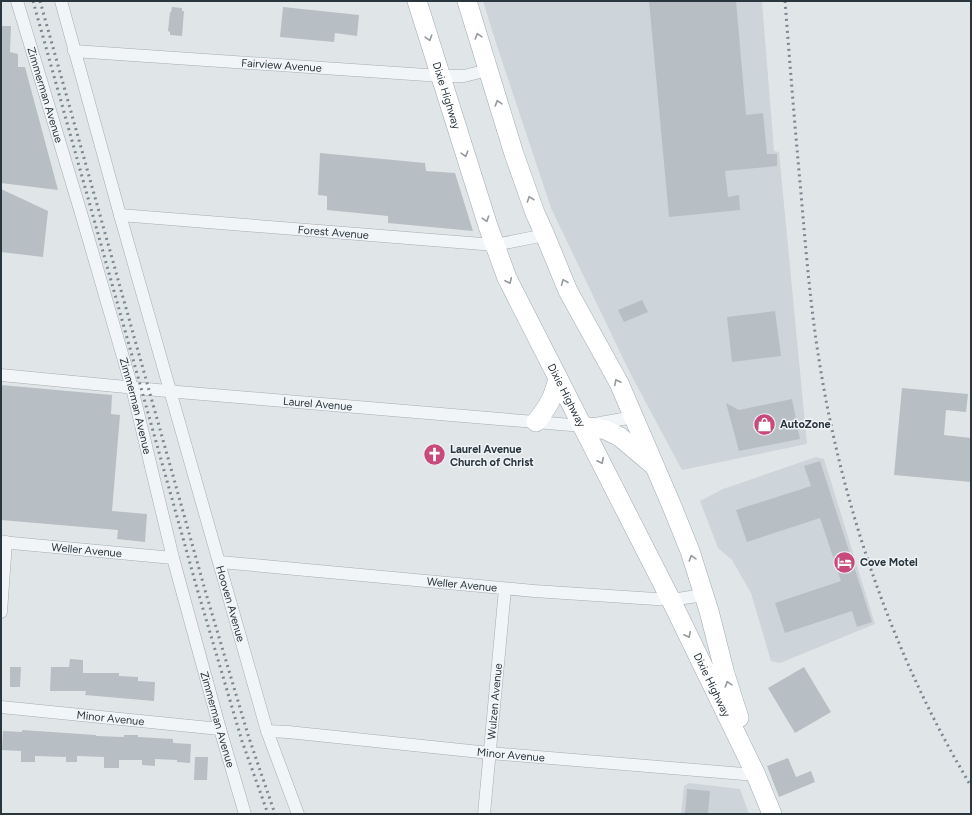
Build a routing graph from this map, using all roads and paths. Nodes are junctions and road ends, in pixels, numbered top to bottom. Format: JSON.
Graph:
{"nodes":[{"id":1,"x":17,"y":1,"type":"edge"},
{"id":2,"x":61,"y":1,"type":"edge"},
{"id":3,"x":417,"y":1,"type":"edge"},
{"id":4,"x":467,"y":1,"type":"edge"},
{"id":5,"x":74,"y":51,"type":"junction"},
{"id":6,"x":488,"y":70,"type":"junction"},
{"id":7,"x":441,"y":76,"type":"junction"},
{"id":8,"x":120,"y":215,"type":"junction"},
{"id":9,"x":545,"y":235,"type":"junction"},
{"id":10,"x":495,"y":245,"type":"junction"},
{"id":11,"x":1,"y":375,"type":"edge"},
{"id":12,"x":558,"y":378,"type":"junction"},
{"id":13,"x":132,"y":388,"type":"junction"},
{"id":14,"x":171,"y":392,"type":"junction"},
{"id":15,"x":634,"y":417,"type":"junction"},
{"id":16,"x":536,"y":422,"type":"junction"},
{"id":17,"x":583,"y":426,"type":"junction"},
{"id":18,"x":655,"y":466,"type":"junction"},
{"id":19,"x":3,"y":542,"type":"edge"},
{"id":20,"x":173,"y":558,"type":"junction"},
{"id":21,"x":220,"y":562,"type":"junction"},
{"id":22,"x":505,"y":589,"type":"junction"},
{"id":23,"x":704,"y":595,"type":"junction"},
{"id":24,"x":671,"y":600,"type":"junction"},
{"id":25,"x":1,"y":612,"type":"edge"},
{"id":26,"x":1,"y":707,"type":"edge"},
{"id":27,"x":220,"y":729,"type":"junction"},
{"id":28,"x":267,"y":731,"type":"junction"},
{"id":29,"x":490,"y":753,"type":"junction"},
{"id":30,"x":756,"y":775,"type":"junction"},
{"id":31,"x":245,"y":814,"type":"edge"},
{"id":32,"x":298,"y":814,"type":"edge"},
{"id":33,"x":484,"y":814,"type":"edge"},
{"id":34,"x":772,"y":814,"type":"edge"}],
"edges":[{"from":1,"to":13,"type":"street","name":"Zimmerman Avenue"},
{"from":2,"to":5,"type":"street"},
{"from":3,"to":7,"type":"main road","name":"Dixie Highway","one_way":true},
{"from":6,"to":4,"type":"main road","name":"Dixie Highway","one_way":true},
{"from":5,"to":7,"type":"street","name":"Fairview Avenue"},
{"from":5,"to":8,"type":"street"},
{"from":6,"to":7,"type":"street","name":"Fairview Avenue"},
{"from":9,"to":6,"type":"main road","name":"Dixie Highway","one_way":true},
{"from":7,"to":10,"type":"main road","name":"Dixie Highway","one_way":true},
{"from":8,"to":10,"type":"street","name":"Forest Avenue"},
{"from":8,"to":14,"type":"street"},
{"from":9,"to":10,"type":"street","name":"Forest Avenue"},
{"from":15,"to":9,"type":"main road","name":"Dixie Highway","one_way":true},
{"from":10,"to":12,"type":"main road","name":"Dixie Highway","one_way":true},
{"from":11,"to":13,"type":"street","name":"Laurel Avenue"},
{"from":12,"to":16,"type":"main road"},
{"from":12,"to":17,"type":"main road","name":"Dixie Highway"},
{"from":13,"to":14,"type":"street","name":"Laurel Avenue"},
{"from":13,"to":20,"type":"street","name":"Zimmerman Avenue"},
{"from":14,"to":16,"type":"street","name":"Laurel Avenue"},
{"from":14,"to":21,"type":"street","name":"Hooven Avenue"},
{"from":15,"to":17,"type":"street","name":"Laurel Avenue"},
{"from":15,"to":18,"type":"main road","name":"Dixie Highway"},
{"from":16,"to":17,"type":"street","name":"Laurel Avenue"},
{"from":17,"to":18,"type":"main road"},
{"from":17,"to":24,"type":"main road","name":"Dixie Highway","one_way":true},
{"from":23,"to":18,"type":"main road","name":"Dixie Highway","one_way":true},
{"from":19,"to":20,"type":"street","name":"Weller Avenue"},
{"from":19,"to":25,"type":"street"},
{"from":20,"to":27,"type":"street","name":"Zimmerman Avenue"},
{"from":21,"to":22,"type":"street","name":"Weller Avenue"},
{"from":21,"to":28,"type":"street","name":"Hooven Avenue"},
{"from":22,"to":24,"type":"street","name":"Weller Avenue"},
{"from":22,"to":29,"type":"street","name":"Wulzen Avenue"},
{"from":23,"to":24,"type":"street","name":"Weller Avenue"},
{"from":30,"to":23,"type":"main road","name":"Dixie Highway","one_way":true},
{"from":24,"to":30,"type":"main road","name":"Dixie Highway","one_way":true},
{"from":26,"to":27,"type":"street","name":"Minor Avenue"},
{"from":27,"to":31,"type":"street","name":"Zimmerman Avenue"},
{"from":28,"to":29,"type":"street","name":"Minor Avenue"},
{"from":28,"to":32,"type":"street","name":"Hooven Avenue"},
{"from":29,"to":30,"type":"street","name":"Minor Avenue"},
{"from":29,"to":33,"type":"street","name":"Wulzen Avenue"},
{"from":30,"to":34,"type":"main road","name":"Dixie Highway"}]}
